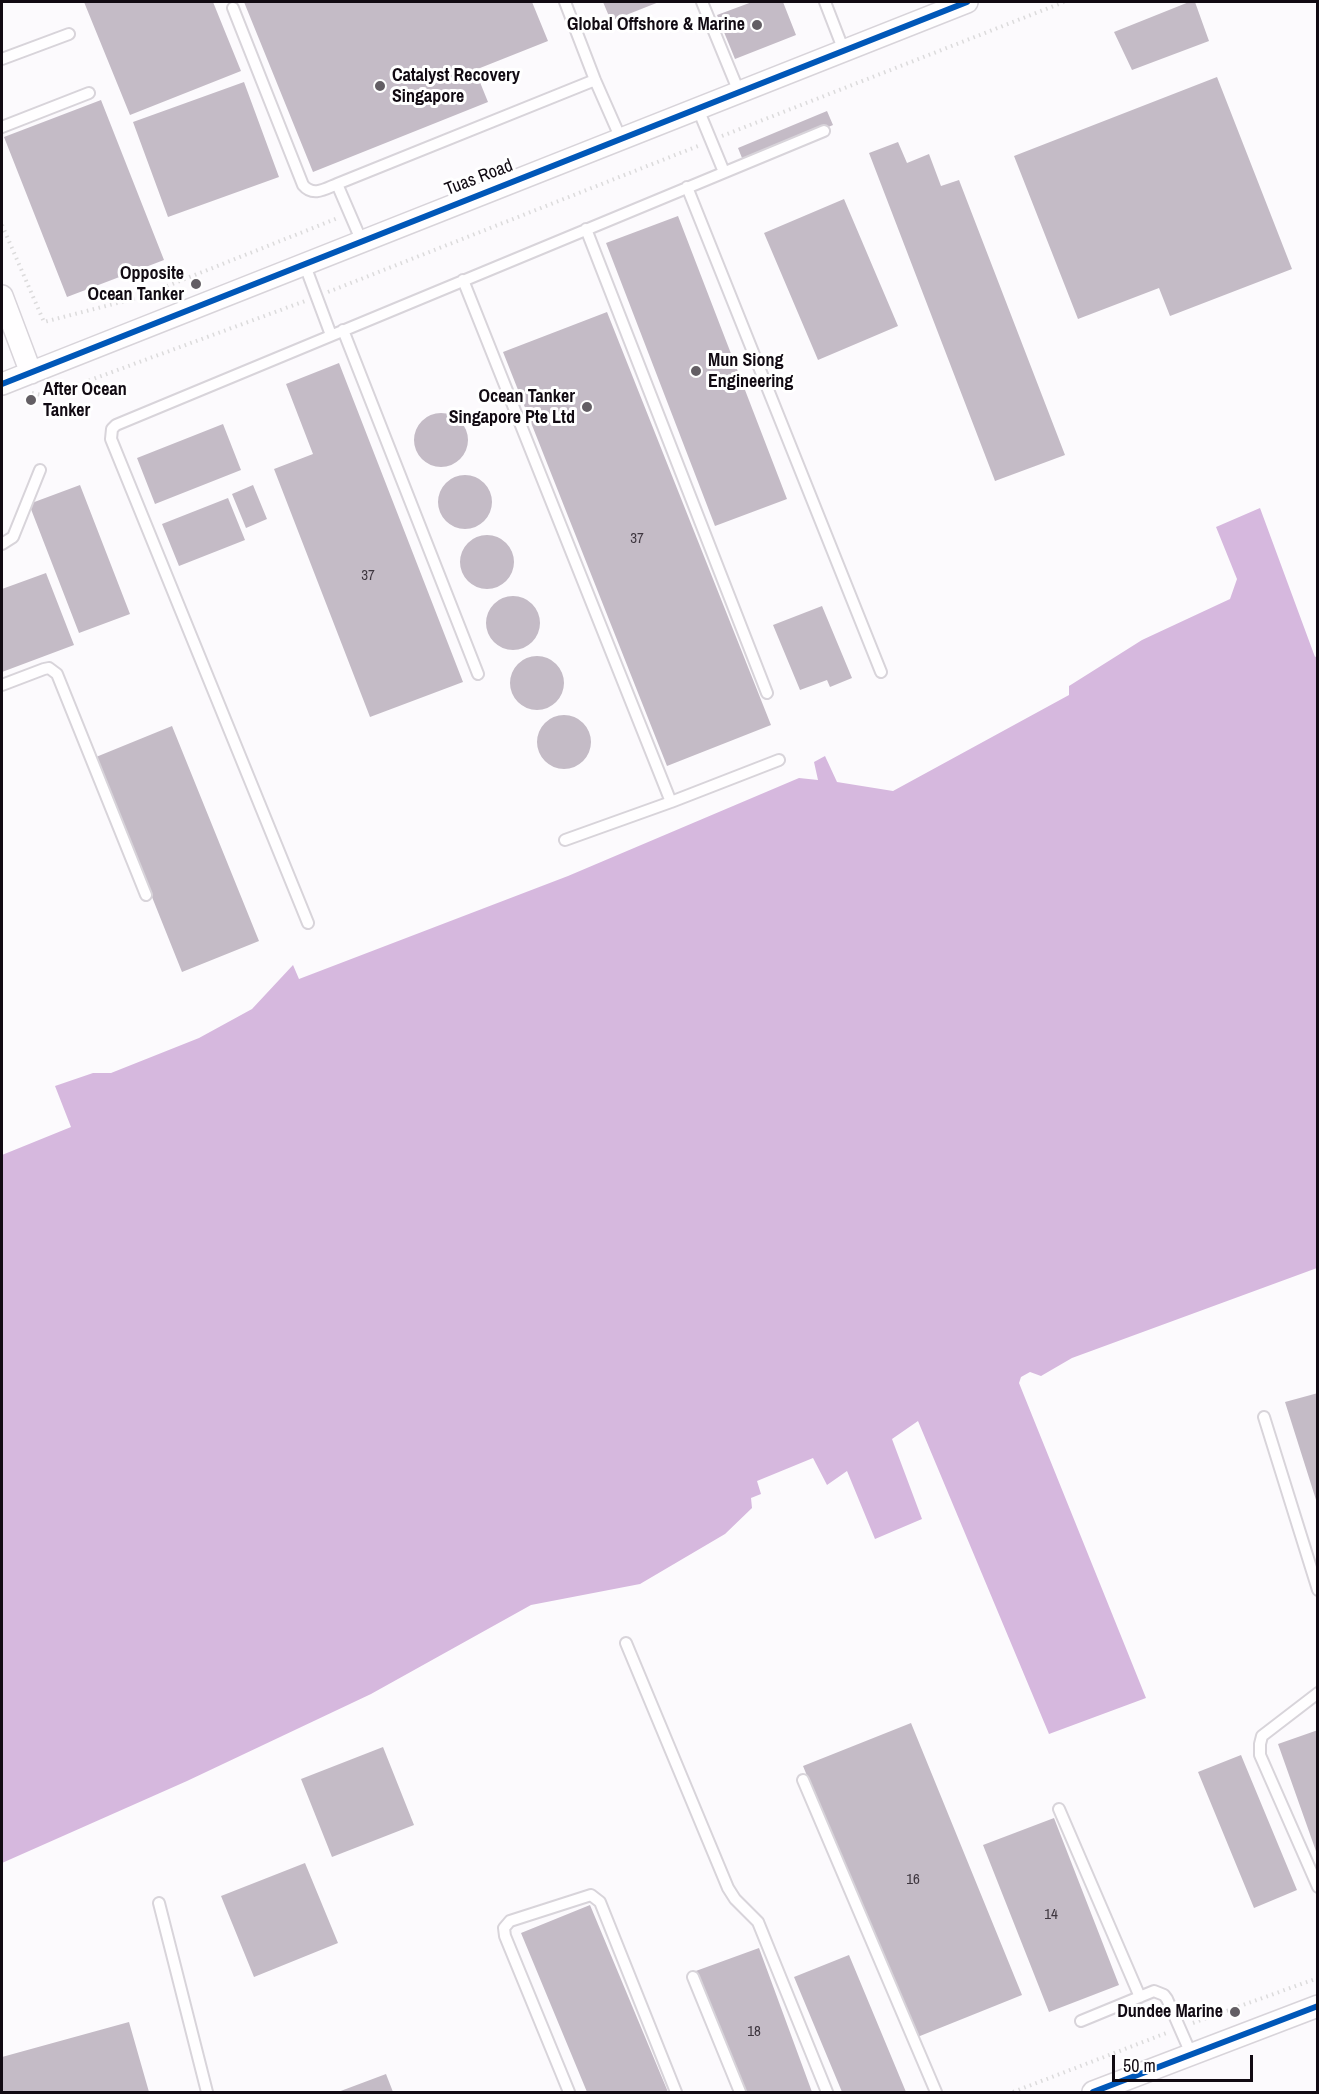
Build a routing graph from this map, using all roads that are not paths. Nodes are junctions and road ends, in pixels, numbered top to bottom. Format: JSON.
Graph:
{"nodes":[{"id":1,"x":565,"y":2,"type":"edge"},
{"id":2,"x":702,"y":2,"type":"edge"},
{"id":3,"x":825,"y":2,"type":"edge"},
{"id":4,"x":967,"y":2,"type":"edge"},
{"id":5,"x":233,"y":8,"type":"dead end"},
{"id":6,"x":69,"y":34,"type":"dead end"},
{"id":7,"x":844,"y":51,"type":"junction"},
{"id":8,"x":2,"y":59,"type":"edge"},
{"id":9,"x":595,"y":80,"type":"junction"},
{"id":10,"x":90,"y":93,"type":"dead end"},
{"id":11,"x":739,"y":93,"type":"junction"},
{"id":12,"x":698,"y":109,"type":"junction"},
{"id":13,"x":2,"y":127,"type":"edge"},
{"id":14,"x":824,"y":131,"type":"dead end"},
{"id":15,"x":621,"y":139,"type":"junction"},
{"id":16,"x":724,"y":172,"type":"junction"},
{"id":17,"x":337,"y":184,"type":"junction"},
{"id":18,"x":687,"y":187,"type":"junction"},
{"id":19,"x":586,"y":229,"type":"junction"},
{"id":20,"x":362,"y":242,"type":"junction"},
{"id":21,"x":304,"y":263,"type":"junction"},
{"id":22,"x":463,"y":280,"type":"junction"},
{"id":23,"x":2,"y":296,"type":"edge"},
{"id":24,"x":343,"y":330,"type":"junction"},
{"id":25,"x":331,"y":335,"type":"junction"},
{"id":26,"x":15,"y":383,"type":"edge"},
{"id":27,"x":40,"y":470,"type":"dead end"},
{"id":28,"x":2,"y":544,"type":"edge"},
{"id":29,"x":881,"y":672,"type":"dead end"},
{"id":30,"x":478,"y":674,"type":"dead end"},
{"id":31,"x":2,"y":685,"type":"edge"},
{"id":32,"x":767,"y":693,"type":"dead end"},
{"id":33,"x":779,"y":760,"type":"dead end"},
{"id":34,"x":671,"y":802,"type":"junction"},
{"id":35,"x":565,"y":840,"type":"dead end"},
{"id":36,"x":146,"y":895,"type":"dead end"},
{"id":37,"x":308,"y":923,"type":"dead end"},
{"id":38,"x":1264,"y":1417,"type":"dead end"},
{"id":39,"x":1317,"y":1590,"type":"edge"},
{"id":40,"x":626,"y":1643,"type":"dead end"},
{"id":41,"x":1317,"y":1693,"type":"edge"},
{"id":42,"x":803,"y":1780,"type":"dead end"},
{"id":43,"x":1059,"y":1809,"type":"dead end"},
{"id":44,"x":1317,"y":1887,"type":"edge"},
{"id":45,"x":159,"y":1903,"type":"dead end"},
{"id":46,"x":693,"y":1977,"type":"dead end"},
{"id":47,"x":1140,"y":1997,"type":"junction"},
{"id":48,"x":1317,"y":2006,"type":"edge"},
{"id":49,"x":1081,"y":2021,"type":"dead end"},
{"id":50,"x":1192,"y":2056,"type":"junction"},
{"id":51,"x":207,"y":2092,"type":"edge"},
{"id":52,"x":569,"y":2092,"type":"edge"},
{"id":53,"x":676,"y":2092,"type":"edge"},
{"id":54,"x":740,"y":2092,"type":"edge"},
{"id":55,"x":827,"y":2092,"type":"edge"},
{"id":56,"x":936,"y":2092,"type":"edge"},
{"id":57,"x":1093,"y":2092,"type":"edge"}],
"edges":[{"from":1,"to":9,"type":"lane"},
{"from":2,"to":11,"type":"lane"},
{"from":3,"to":7,"type":"lane"},
{"from":4,"to":7,"type":"street","name":"Tuas Road"},
{"from":5,"to":17,"type":"lane"},
{"from":6,"to":8,"type":"lane"},
{"from":7,"to":11,"type":"street","name":"Tuas Road"},
{"from":9,"to":15,"type":"lane"},
{"from":9,"to":17,"type":"lane"},
{"from":10,"to":13,"type":"lane"},
{"from":11,"to":12,"type":"street","name":"Tuas Road"},
{"from":12,"to":15,"type":"street","name":"Tuas Road"},
{"from":12,"to":16,"type":"lane"},
{"from":14,"to":16,"type":"lane"},
{"from":15,"to":20,"type":"street","name":"Tuas Road"},
{"from":16,"to":18,"type":"lane"},
{"from":17,"to":20,"type":"lane"},
{"from":18,"to":19,"type":"lane"},
{"from":18,"to":29,"type":"lane"},
{"from":19,"to":22,"type":"lane"},
{"from":19,"to":32,"type":"lane"},
{"from":20,"to":21,"type":"street","name":"Tuas Road"},
{"from":21,"to":25,"type":"lane"},
{"from":21,"to":26,"type":"street","name":"Tuas Road"},
{"from":22,"to":24,"type":"lane"},
{"from":22,"to":34,"type":"lane"},
{"from":23,"to":26,"type":"street"},
{"from":24,"to":25,"type":"lane"},
{"from":24,"to":30,"type":"lane"},
{"from":25,"to":37,"type":"lane"},
{"from":27,"to":28,"type":"lane"},
{"from":31,"to":36,"type":"lane"},
{"from":33,"to":34,"type":"lane"},
{"from":34,"to":35,"type":"lane"},
{"from":38,"to":39,"type":"lane"},
{"from":40,"to":55,"type":"lane"},
{"from":41,"to":44,"type":"lane"},
{"from":42,"to":56,"type":"lane"},
{"from":43,"to":47,"type":"lane"},
{"from":45,"to":51,"type":"lane"},
{"from":46,"to":54,"type":"lane"},
{"from":47,"to":49,"type":"lane"},
{"from":47,"to":50,"type":"lane"},
{"from":48,"to":50,"type":"street"},
{"from":50,"to":57,"type":"street"},
{"from":52,"to":53,"type":"lane"}]}
